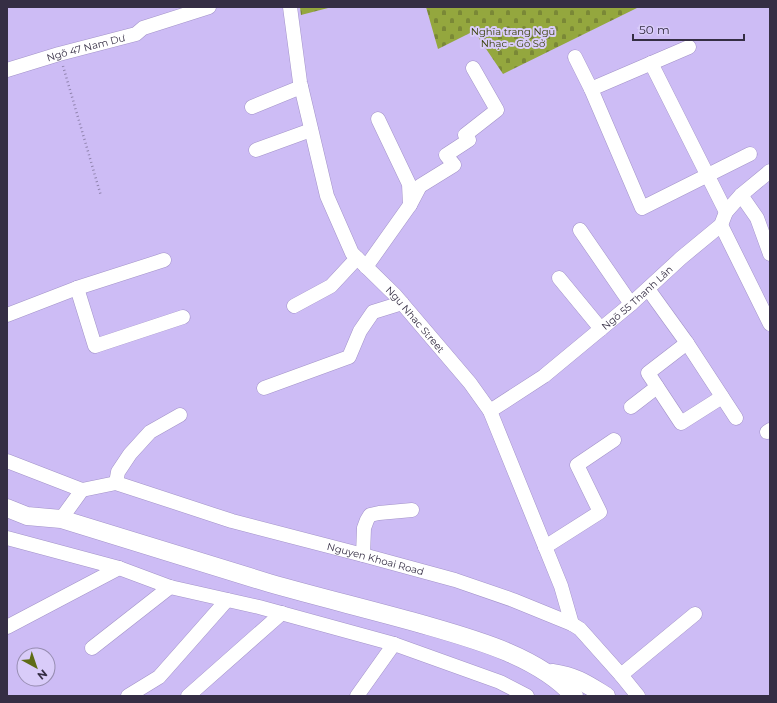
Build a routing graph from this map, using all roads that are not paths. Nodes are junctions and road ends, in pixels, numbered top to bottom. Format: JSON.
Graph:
{"nodes":[{"id":1,"x":209,"y":7,"type":"edge"},
{"id":2,"x":290,"y":7,"type":"edge"},
{"id":3,"x":689,"y":47,"type":"dead end"},
{"id":4,"x":575,"y":57,"type":"dead end"},
{"id":5,"x":651,"y":63,"type":"junction"},
{"id":6,"x":473,"y":68,"type":"dead end"},
{"id":7,"x":7,"y":70,"type":"edge"},
{"id":8,"x":301,"y":87,"type":"junction"},
{"id":9,"x":591,"y":89,"type":"junction"},
{"id":10,"x":252,"y":107,"type":"dead end"},
{"id":11,"x":378,"y":119,"type":"dead end"},
{"id":12,"x":311,"y":130,"type":"junction"},
{"id":13,"x":256,"y":150,"type":"dead end"},
{"id":14,"x":750,"y":154,"type":"dead end"},
{"id":15,"x":770,"y":171,"type":"edge"},
{"id":16,"x":709,"y":176,"type":"junction"},
{"id":17,"x":741,"y":195,"type":"junction"},
{"id":18,"x":410,"y":205,"type":"junction"},
{"id":19,"x":724,"y":218,"type":"junction"},
{"id":20,"x":580,"y":230,"type":"dead end"},
{"id":21,"x":770,"y":254,"type":"edge"},
{"id":22,"x":164,"y":260,"type":"dead end"},
{"id":23,"x":361,"y":262,"type":"junction"},
{"id":24,"x":559,"y":278,"type":"dead end"},
{"id":25,"x":77,"y":288,"type":"junction"},
{"id":26,"x":648,"y":289,"type":"junction"},
{"id":27,"x":402,"y":303,"type":"junction"},
{"id":28,"x":631,"y":304,"type":"junction"},
{"id":29,"x":294,"y":306,"type":"dead end"},
{"id":30,"x":7,"y":315,"type":"edge"},
{"id":31,"x":183,"y":317,"type":"dead end"},
{"id":32,"x":770,"y":324,"type":"edge"},
{"id":33,"x":601,"y":329,"type":"junction"},
{"id":34,"x":687,"y":343,"type":"junction"},
{"id":35,"x":657,"y":387,"type":"junction"},
{"id":36,"x":264,"y":388,"type":"dead end"},
{"id":37,"x":722,"y":397,"type":"junction"},
{"id":38,"x":631,"y":407,"type":"dead end"},
{"id":39,"x":490,"y":410,"type":"junction"},
{"id":40,"x":180,"y":415,"type":"dead end"},
{"id":41,"x":736,"y":418,"type":"dead end"},
{"id":42,"x":614,"y":440,"type":"dead end"},
{"id":43,"x":7,"y":461,"type":"edge"},
{"id":44,"x":116,"y":483,"type":"junction"},
{"id":45,"x":82,"y":490,"type":"junction"},
{"id":46,"x":7,"y":508,"type":"edge"},
{"id":47,"x":412,"y":510,"type":"dead end"},
{"id":48,"x":61,"y":519,"type":"junction"},
{"id":49,"x":7,"y":538,"type":"edge"},
{"id":50,"x":545,"y":547,"type":"junction"},
{"id":51,"x":363,"y":555,"type":"junction"},
{"id":52,"x":120,"y":568,"type":"junction"},
{"id":53,"x":170,"y":587,"type":"junction"},
{"id":54,"x":227,"y":600,"type":"junction"},
{"id":55,"x":282,"y":613,"type":"junction"},
{"id":56,"x":695,"y":614,"type":"dead end"},
{"id":57,"x":572,"y":624,"type":"junction"},
{"id":58,"x":7,"y":627,"type":"edge"},
{"id":59,"x":394,"y":644,"type":"junction"},
{"id":60,"x":92,"y":648,"type":"dead end"},
{"id":61,"x":548,"y":673,"type":"junction"},
{"id":62,"x":621,"y":675,"type":"junction"},
{"id":63,"x":128,"y":696,"type":"edge"},
{"id":64,"x":188,"y":696,"type":"edge"},
{"id":65,"x":357,"y":696,"type":"edge"},
{"id":66,"x":527,"y":696,"type":"edge"},
{"id":67,"x":574,"y":696,"type":"edge"},
{"id":68,"x":606,"y":696,"type":"edge"},
{"id":69,"x":638,"y":696,"type":"edge"}],
"edges":[{"from":1,"to":7,"type":"street","name":"Ngõ 47 Nam Dư"},
{"from":2,"to":8,"type":"street","name":"Ngu Nhac Street"},
{"from":3,"to":5,"type":"street"},
{"from":4,"to":9,"type":"street"},
{"from":5,"to":9,"type":"street"},
{"from":5,"to":16,"type":"street"},
{"from":6,"to":18,"type":"street"},
{"from":8,"to":10,"type":"street"},
{"from":8,"to":12,"type":"street","name":"Ngu Nhac Street"},
{"from":9,"to":16,"type":"street"},
{"from":11,"to":18,"type":"street"},
{"from":12,"to":13,"type":"street"},
{"from":12,"to":23,"type":"street","name":"Ngu Nhac Street"},
{"from":14,"to":16,"type":"street"},
{"from":15,"to":17,"type":"street","name":"Ngõ 55 Thanh Lân"},
{"from":16,"to":19,"type":"street"},
{"from":17,"to":19,"type":"street","name":"Ngõ 55 Thanh Lân"},
{"from":17,"to":21,"type":"street"},
{"from":18,"to":23,"type":"street"},
{"from":19,"to":26,"type":"street","name":"Ngõ 55 Thanh Lân"},
{"from":19,"to":32,"type":"street"},
{"from":20,"to":28,"type":"street"},
{"from":22,"to":25,"type":"street"},
{"from":23,"to":27,"type":"street","name":"Ngu Nhac Street"},
{"from":23,"to":29,"type":"street"},
{"from":24,"to":33,"type":"street"},
{"from":25,"to":30,"type":"street"},
{"from":25,"to":31,"type":"street"},
{"from":26,"to":28,"type":"street","name":"Ngõ 55 Thanh Lân"},
{"from":26,"to":34,"type":"street"},
{"from":27,"to":36,"type":"street"},
{"from":27,"to":39,"type":"street","name":"Ngu Nhac Street"},
{"from":28,"to":33,"type":"street","name":"Ngõ 55 Thanh Lân"},
{"from":33,"to":39,"type":"street","name":"Ngõ 55 Thanh Lân"},
{"from":34,"to":35,"type":"street"},
{"from":34,"to":37,"type":"street"},
{"from":35,"to":37,"type":"street"},
{"from":35,"to":38,"type":"street"},
{"from":37,"to":41,"type":"street"},
{"from":39,"to":50,"type":"street","name":"Ngu Nhac Street"},
{"from":40,"to":44,"type":"street"},
{"from":42,"to":50,"type":"street"},
{"from":43,"to":45,"type":"street"},
{"from":44,"to":45,"type":"street","name":"Nguyen Khoai Road"},
{"from":44,"to":51,"type":"street","name":"Nguyen Khoai Road"},
{"from":45,"to":48,"type":"street"},
{"from":46,"to":48,"type":"main road"},
{"from":47,"to":51,"type":"street"},
{"from":48,"to":61,"type":"main road"},
{"from":49,"to":52,"type":"street"},
{"from":50,"to":57,"type":"street","name":"Ngu Nhac Street"},
{"from":51,"to":57,"type":"street","name":"Nguyen Khoai Road"},
{"from":52,"to":53,"type":"street"},
{"from":52,"to":58,"type":"street"},
{"from":53,"to":54,"type":"street"},
{"from":53,"to":60,"type":"street"},
{"from":54,"to":55,"type":"street"},
{"from":54,"to":63,"type":"street"},
{"from":55,"to":59,"type":"street"},
{"from":55,"to":64,"type":"street"},
{"from":56,"to":62,"type":"street"},
{"from":57,"to":62,"type":"street","name":"Nguyen Khoai Road"},
{"from":59,"to":65,"type":"street"},
{"from":59,"to":66,"type":"street"},
{"from":61,"to":67,"type":"main road"},
{"from":61,"to":68,"type":"main road"},
{"from":62,"to":69,"type":"street","name":"Nguyen Khoai Road"}]}
